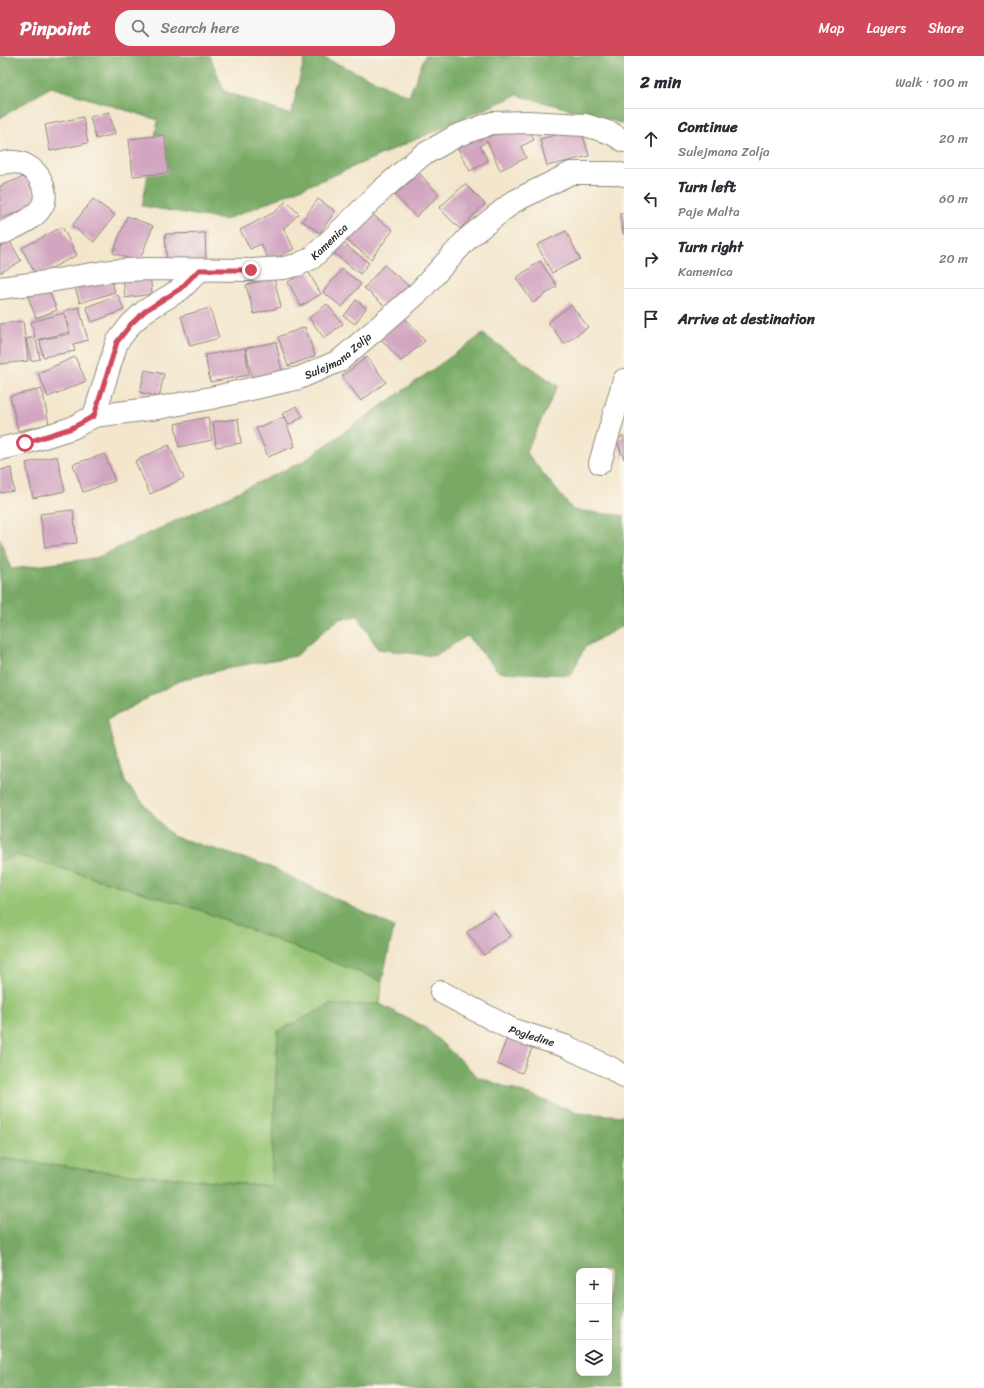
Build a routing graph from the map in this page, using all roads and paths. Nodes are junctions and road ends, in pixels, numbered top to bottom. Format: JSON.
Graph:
{"nodes":[{"id":1,"x":624,"y":141,"type":"edge"},
{"id":2,"x":0,"y":164,"type":"edge"},
{"id":3,"x":624,"y":175,"type":"edge"},
{"id":4,"x":0,"y":234,"type":"edge"},
{"id":5,"x":199,"y":270,"type":"junction"},
{"id":6,"x":0,"y":288,"type":"edge"},
{"id":7,"x":624,"y":380,"type":"edge"},
{"id":8,"x":94,"y":416,"type":"junction"},
{"id":9,"x":0,"y":449,"type":"edge"},
{"id":10,"x":600,"y":463,"type":"dead end"},
{"id":11,"x":441,"y":992,"type":"dead end"},
{"id":12,"x":624,"y":1077,"type":"edge"}],
"edges":[{"from":1,"to":5,"type":"street","name":"Kamenica"},
{"from":2,"to":4,"type":"street"},
{"from":3,"to":8,"type":"street","name":"Sulejmana Zolja"},
{"from":5,"to":6,"type":"street","name":"Kamenica"},
{"from":5,"to":8,"type":"street"},
{"from":7,"to":10,"type":"street"},
{"from":8,"to":9,"type":"street","name":"Sulejmana Zolja"},
{"from":11,"to":12,"type":"street","name":"Pogledine"}]}
